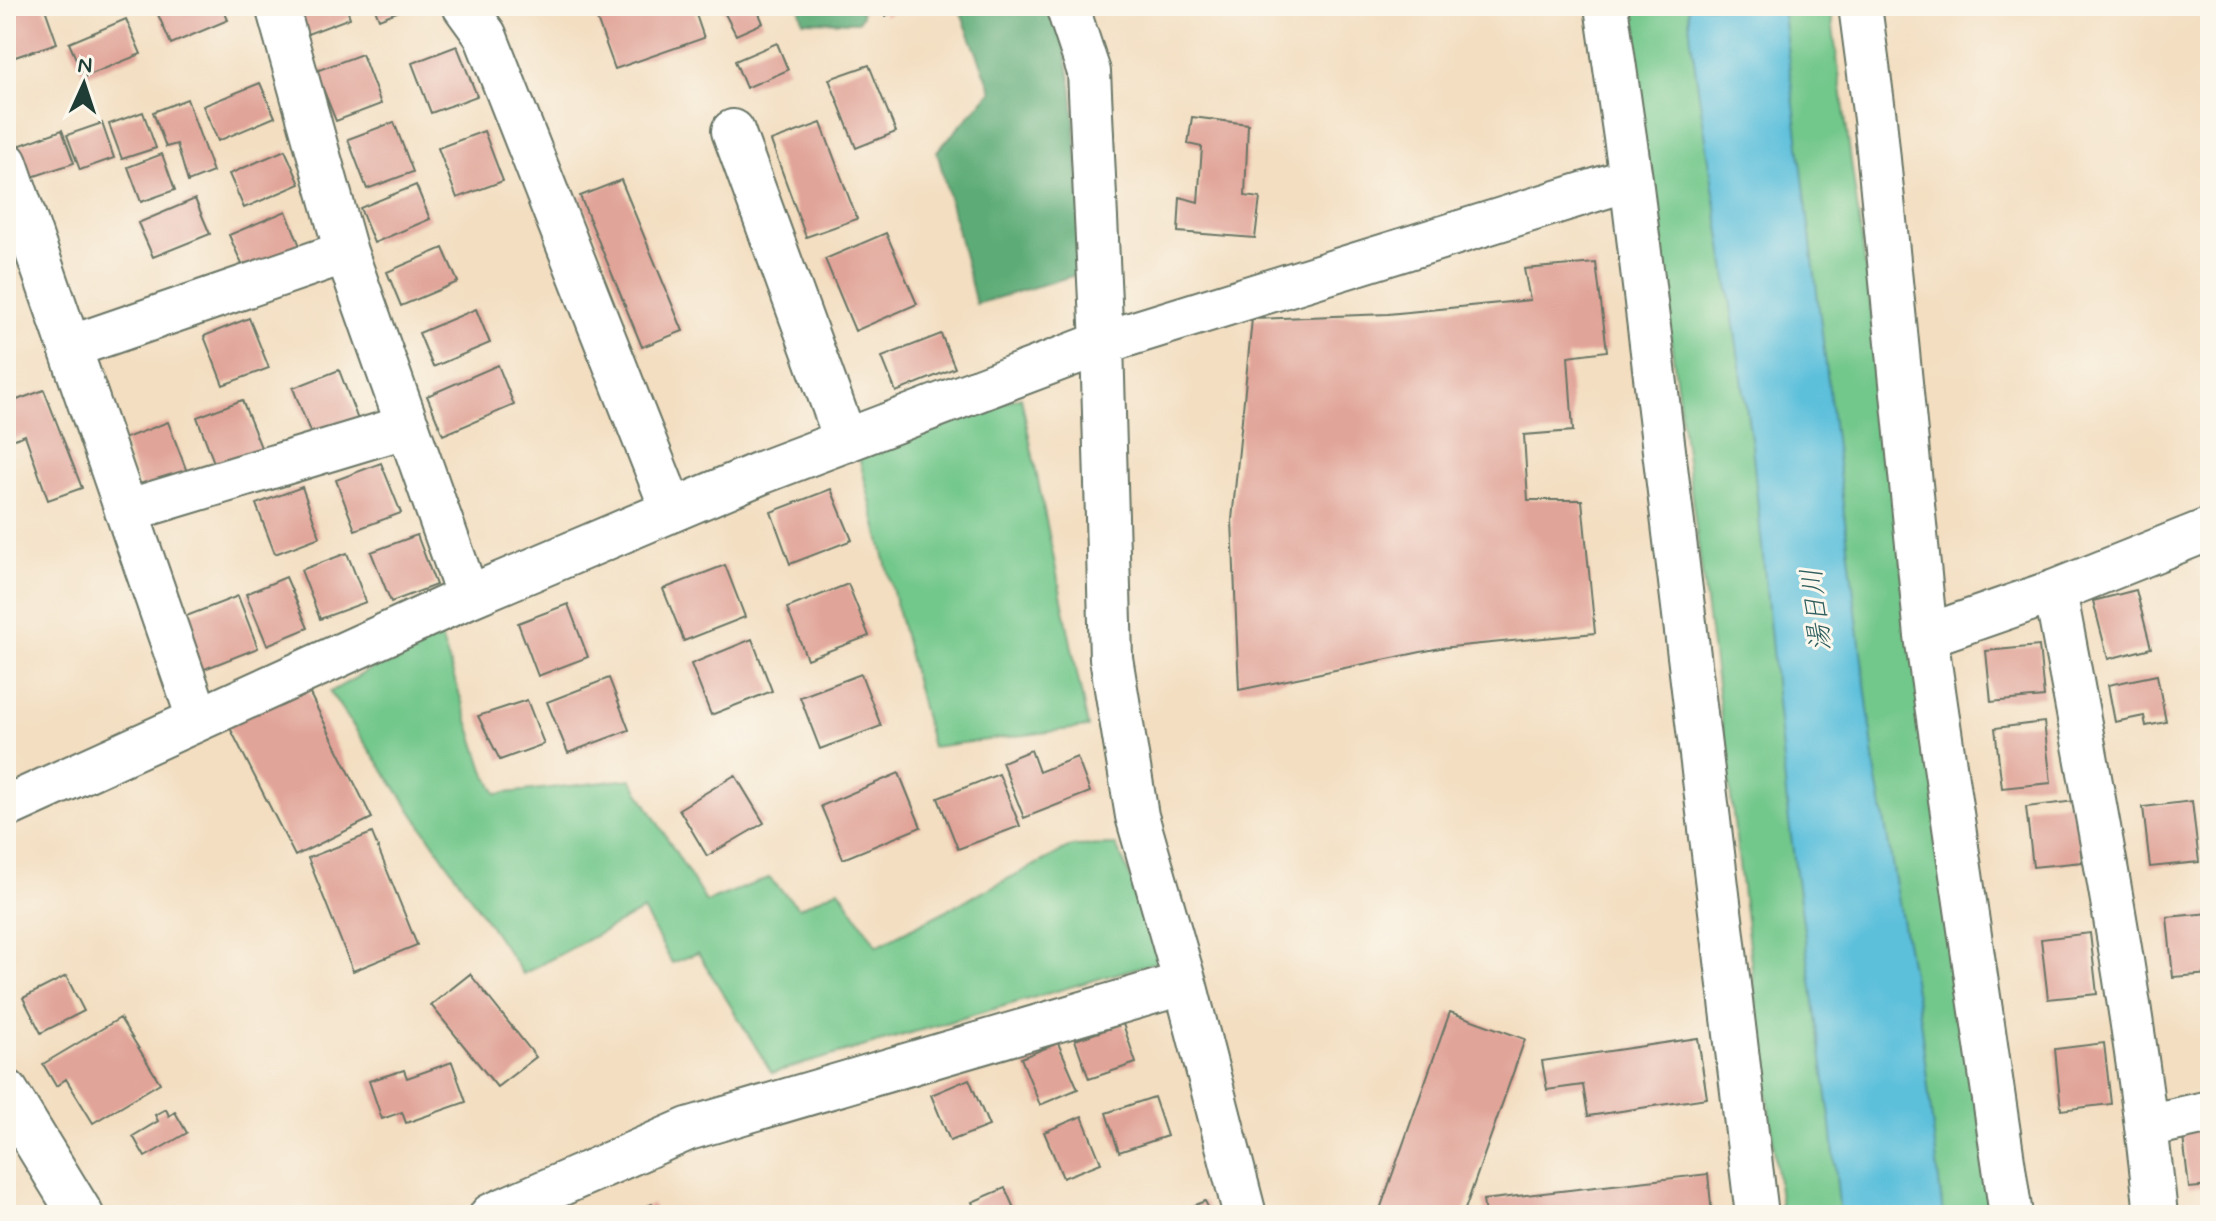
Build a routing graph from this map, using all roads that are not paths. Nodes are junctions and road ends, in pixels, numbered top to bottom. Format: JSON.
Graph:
{"nodes":[{"id":1,"x":277,"y":6,"type":"edge"},
{"id":2,"x":464,"y":6,"type":"edge"},
{"id":3,"x":1067,"y":6,"type":"edge"},
{"id":4,"x":1606,"y":6,"type":"edge"},
{"id":5,"x":1860,"y":6,"type":"edge"},
{"id":6,"x":733,"y":131,"type":"dead end"},
{"id":7,"x":6,"y":163,"type":"edge"},
{"id":8,"x":1631,"y":179,"type":"junction"},
{"id":9,"x":346,"y":252,"type":"junction"},
{"id":10,"x":1102,"y":343,"type":"junction"},
{"id":11,"x":70,"y":347,"type":"junction"},
{"id":12,"x":408,"y":426,"type":"junction"},
{"id":13,"x":846,"y":441,"type":"junction"},
{"id":14,"x":672,"y":510,"type":"junction"},
{"id":15,"x":126,"y":511,"type":"junction"},
{"id":16,"x":2210,"y":529,"type":"edge"},
{"id":17,"x":2055,"y":591,"type":"junction"},
{"id":18,"x":468,"y":597,"type":"junction"},
{"id":19,"x":1926,"y":636,"type":"junction"},
{"id":20,"x":198,"y":718,"type":"junction"},
{"id":21,"x":6,"y":807,"type":"edge"},
{"id":22,"x":1185,"y":983,"type":"junction"},
{"id":23,"x":6,"y":1092,"type":"edge"},
{"id":24,"x":2210,"y":1112,"type":"edge"},
{"id":25,"x":2147,"y":1126,"type":"junction"},
{"id":26,"x":543,"y":1204,"type":"edge"},
{"id":27,"x":81,"y":1215,"type":"edge"},
{"id":28,"x":491,"y":1215,"type":"edge"},
{"id":29,"x":1245,"y":1215,"type":"edge"},
{"id":30,"x":1757,"y":1215,"type":"edge"},
{"id":31,"x":2011,"y":1215,"type":"edge"},
{"id":32,"x":2156,"y":1215,"type":"edge"}],
"edges":[{"from":1,"to":9,"type":"street"},
{"from":2,"to":14,"type":"street"},
{"from":3,"to":10,"type":"street"},
{"from":4,"to":8,"type":"street"},
{"from":5,"to":19,"type":"street"},
{"from":6,"to":13,"type":"street"},
{"from":7,"to":11,"type":"street"},
{"from":8,"to":10,"type":"street"},
{"from":8,"to":30,"type":"street"},
{"from":9,"to":11,"type":"street"},
{"from":9,"to":12,"type":"street"},
{"from":10,"to":13,"type":"street"},
{"from":10,"to":22,"type":"street"},
{"from":11,"to":15,"type":"street"},
{"from":12,"to":15,"type":"street"},
{"from":12,"to":18,"type":"street"},
{"from":13,"to":14,"type":"street"},
{"from":14,"to":18,"type":"street"},
{"from":15,"to":20,"type":"street"},
{"from":16,"to":17,"type":"street"},
{"from":17,"to":19,"type":"street"},
{"from":17,"to":25,"type":"street"},
{"from":18,"to":20,"type":"street"},
{"from":19,"to":31,"type":"street"},
{"from":20,"to":21,"type":"street"},
{"from":22,"to":26,"type":"street"},
{"from":22,"to":29,"type":"street"},
{"from":23,"to":27,"type":"main road"},
{"from":24,"to":25,"type":"street"},
{"from":25,"to":32,"type":"street"},
{"from":26,"to":28,"type":"street"}]}
